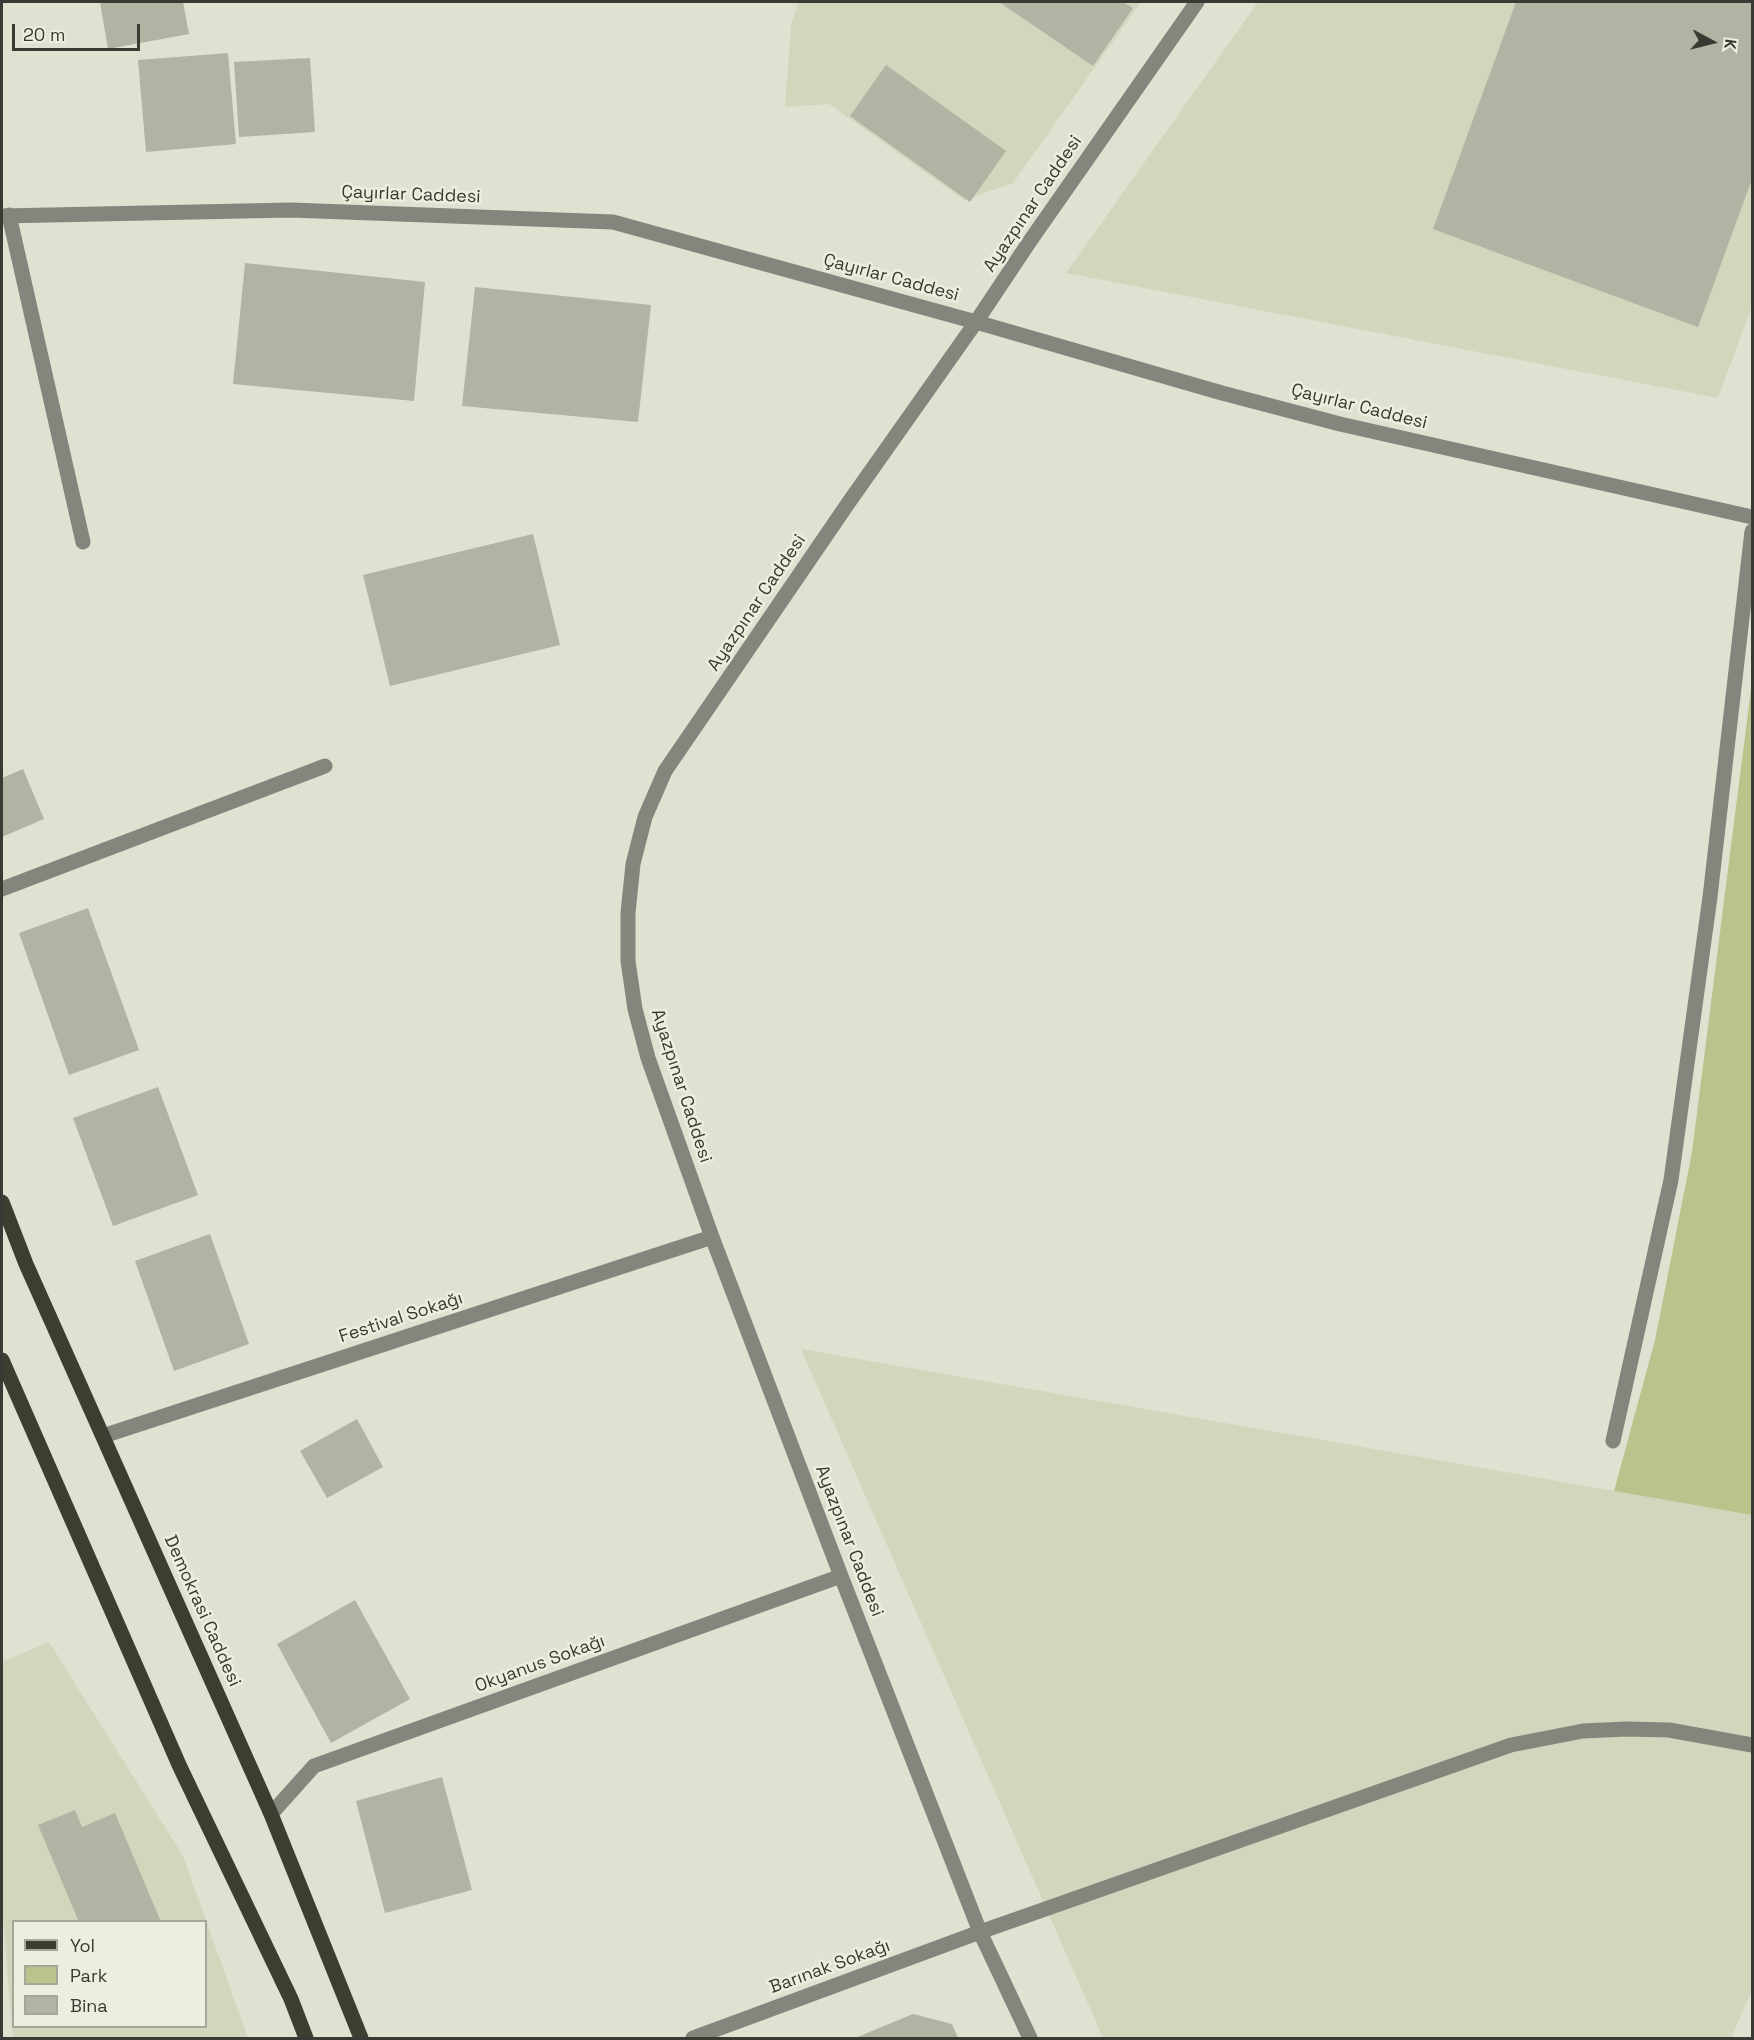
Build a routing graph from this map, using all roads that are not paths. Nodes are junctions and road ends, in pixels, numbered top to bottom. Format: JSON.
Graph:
{"nodes":[{"id":1,"x":1197,"y":2,"type":"edge"},
{"id":2,"x":5,"y":215,"type":"edge"},
{"id":3,"x":976,"y":322,"type":"junction"},
{"id":4,"x":1752,"y":518,"type":"edge"},
{"id":5,"x":1752,"y":531,"type":"edge"},
{"id":6,"x":83,"y":542,"type":"dead end"},
{"id":7,"x":325,"y":766,"type":"dead end"},
{"id":8,"x":2,"y":890,"type":"edge"},
{"id":9,"x":2,"y":1202,"type":"edge"},
{"id":10,"x":712,"y":1237,"type":"junction"},
{"id":11,"x":2,"y":1360,"type":"edge"},
{"id":12,"x":103,"y":1436,"type":"junction"},
{"id":13,"x":1613,"y":1441,"type":"dead end"},
{"id":14,"x":841,"y":1576,"type":"junction"},
{"id":15,"x":1752,"y":1745,"type":"edge"},
{"id":16,"x":271,"y":1814,"type":"junction"},
{"id":17,"x":980,"y":1932,"type":"junction"},
{"id":18,"x":306,"y":2038,"type":"edge"},
{"id":19,"x":361,"y":2038,"type":"edge"},
{"id":20,"x":693,"y":2038,"type":"edge"},
{"id":21,"x":1030,"y":2038,"type":"edge"}],
"edges":[{"from":1,"to":3,"type":"street","name":"Ayazpınar Caddesi"},
{"from":2,"to":3,"type":"street","name":"Çayırlar Caddesi"},
{"from":2,"to":6,"type":"street"},
{"from":3,"to":4,"type":"street","name":"Çayırlar Caddesi"},
{"from":3,"to":10,"type":"street","name":"Ayazpınar Caddesi"},
{"from":5,"to":13,"type":"street"},
{"from":7,"to":8,"type":"street"},
{"from":9,"to":12,"type":"main road","name":"Demokrasi Caddesi"},
{"from":10,"to":12,"type":"street","name":"Festival Sokağı"},
{"from":10,"to":14,"type":"street","name":"Ayazpınar Caddesi"},
{"from":11,"to":18,"type":"main road"},
{"from":12,"to":16,"type":"main road","name":"Demokrasi Caddesi"},
{"from":14,"to":16,"type":"street","name":"Okyanus Sokağı"},
{"from":14,"to":17,"type":"street","name":"Ayazpınar Caddesi"},
{"from":15,"to":17,"type":"street","name":"Barınak Sokağı"},
{"from":16,"to":19,"type":"main road","name":"Demokrasi Caddesi"},
{"from":17,"to":20,"type":"street","name":"Barınak Sokağı"},
{"from":17,"to":21,"type":"street","name":"Ayazpınar Caddesi"}]}
